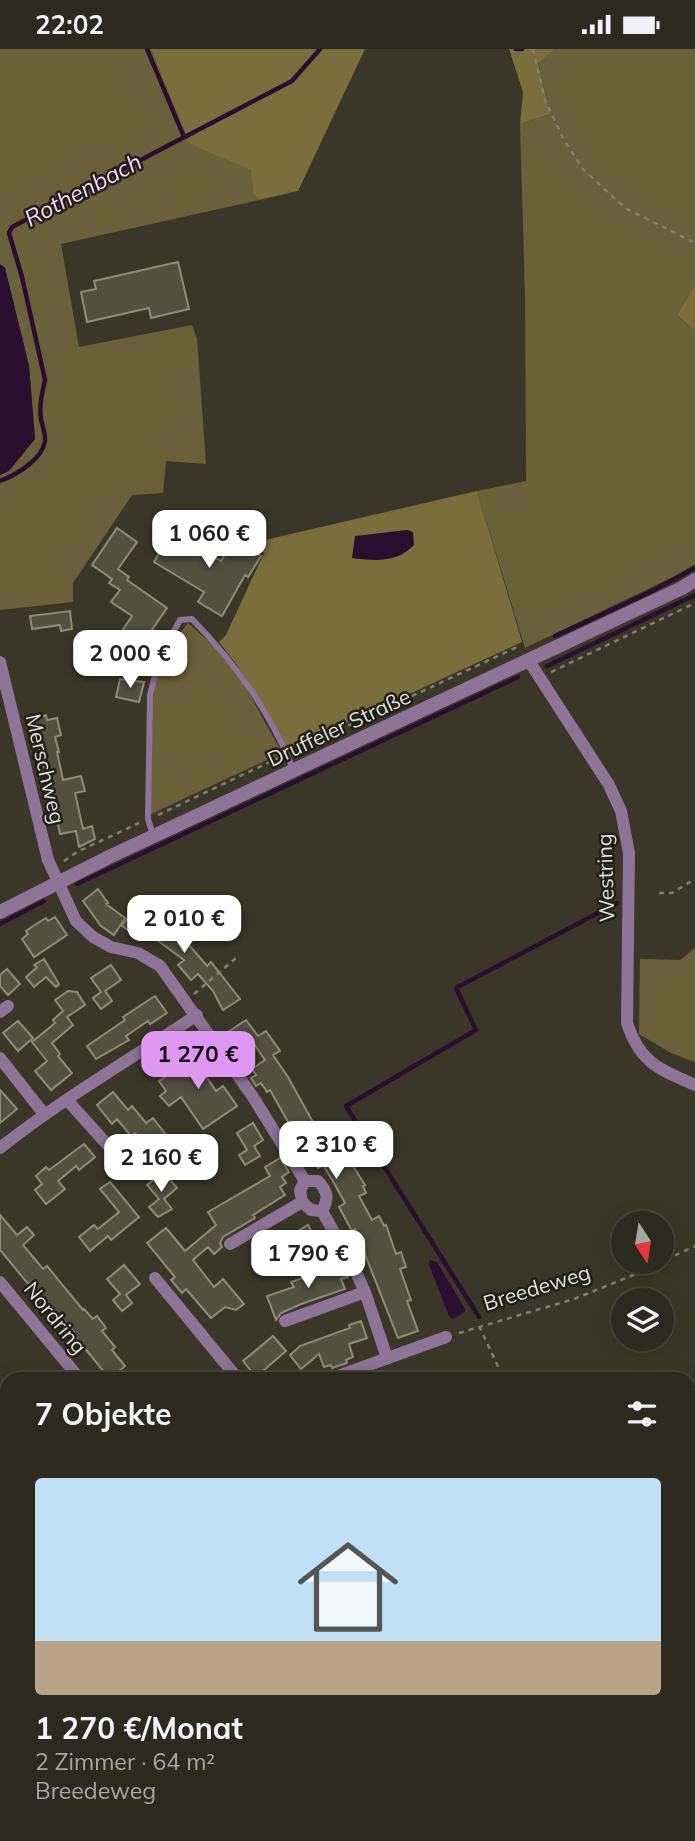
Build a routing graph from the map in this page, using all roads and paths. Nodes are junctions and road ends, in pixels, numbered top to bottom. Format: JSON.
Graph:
{"nodes":[{"id":1,"x":533,"y":49,"type":"edge"},
{"id":2,"x":695,"y":243,"type":"edge"},
{"id":3,"x":695,"y":580,"type":"edge"},
{"id":4,"x":695,"y":603,"type":"edge"},
{"id":5,"x":529,"y":661,"type":"junction"},
{"id":6,"x":0,"y":662,"type":"edge"},
{"id":7,"x":538,"y":678,"type":"junction"},
{"id":8,"x":4,"y":691,"type":"edge"},
{"id":9,"x":294,"y":772,"type":"junction"},
{"id":10,"x":153,"y":837,"type":"junction"},
{"id":11,"x":695,"y":879,"type":"edge"},
{"id":12,"x":57,"y":883,"type":"junction"},
{"id":13,"x":659,"y":893,"type":"dead end"},
{"id":14,"x":0,"y":912,"type":"edge"},
{"id":15,"x":236,"y":958,"type":"dead end"},
{"id":16,"x":186,"y":1001,"type":"junction"},
{"id":17,"x":197,"y":1015,"type":"junction"},
{"id":18,"x":0,"y":1058,"type":"edge"},
{"id":19,"x":695,"y":1085,"type":"edge"},
{"id":20,"x":68,"y":1101,"type":"junction"},
{"id":21,"x":44,"y":1114,"type":"junction"},
{"id":22,"x":0,"y":1148,"type":"edge"},
{"id":23,"x":130,"y":1170,"type":"dead end"},
{"id":24,"x":305,"y":1181,"type":"junction"},
{"id":25,"x":302,"y":1202,"type":"junction"},
{"id":26,"x":322,"y":1211,"type":"junction"},
{"id":27,"x":230,"y":1244,"type":"dead end"},
{"id":28,"x":695,"y":1246,"type":"edge"},
{"id":29,"x":155,"y":1278,"type":"dead end"},
{"id":30,"x":0,"y":1282,"type":"edge"},
{"id":31,"x":365,"y":1292,"type":"junction"},
{"id":32,"x":285,"y":1321,"type":"dead end"},
{"id":33,"x":479,"y":1326,"type":"junction"},
{"id":34,"x":446,"y":1337,"type":"joint"},
{"id":35,"x":387,"y":1358,"type":"junction"},
{"id":36,"x":74,"y":1372,"type":"edge"},
{"id":37,"x":232,"y":1372,"type":"edge"},
{"id":38,"x":349,"y":1372,"type":"edge"},
{"id":39,"x":501,"y":1372,"type":"edge"}],
"edges":[{"from":1,"to":2,"type":"path"},
{"from":3,"to":5,"type":"street","name":"Druffeler Straße"},
{"from":4,"to":7,"type":"path"},
{"from":5,"to":7,"type":"street","name":"Westring"},
{"from":5,"to":9,"type":"street","name":"Druffeler Straße"},
{"from":6,"to":8,"type":"street","name":"Merschweg"},
{"from":7,"to":19,"type":"street","name":"Westring"},
{"from":8,"to":12,"type":"street","name":"Merschweg"},
{"from":9,"to":10,"type":"street","name":"Druffeler Straße"},
{"from":9,"to":10,"type":"lane"},
{"from":10,"to":12,"type":"street","name":"Druffeler Straße"},
{"from":11,"to":13,"type":"path"},
{"from":12,"to":14,"type":"street","name":"Druffeler Straße"},
{"from":12,"to":16,"type":"street"},
{"from":15,"to":16,"type":"path"},
{"from":16,"to":17,"type":"street"},
{"from":17,"to":20,"type":"street"},
{"from":17,"to":24,"type":"street"},
{"from":18,"to":21,"type":"street"},
{"from":20,"to":21,"type":"street"},
{"from":20,"to":23,"type":"street"},
{"from":21,"to":22,"type":"street"},
{"from":24,"to":25,"type":"street"},
{"from":24,"to":26,"type":"street"},
{"from":25,"to":26,"type":"street"},
{"from":25,"to":27,"type":"street"},
{"from":26,"to":31,"type":"street"},
{"from":28,"to":33,"type":"path","name":"Breedeweg"},
{"from":29,"to":37,"type":"street"},
{"from":30,"to":36,"type":"street","name":"Nordring"},
{"from":31,"to":32,"type":"street"},
{"from":31,"to":35,"type":"street"},
{"from":33,"to":34,"type":"path","name":"Breedeweg"},
{"from":33,"to":39,"type":"path"},
{"from":34,"to":35,"type":"street"},
{"from":35,"to":38,"type":"street"}]}
